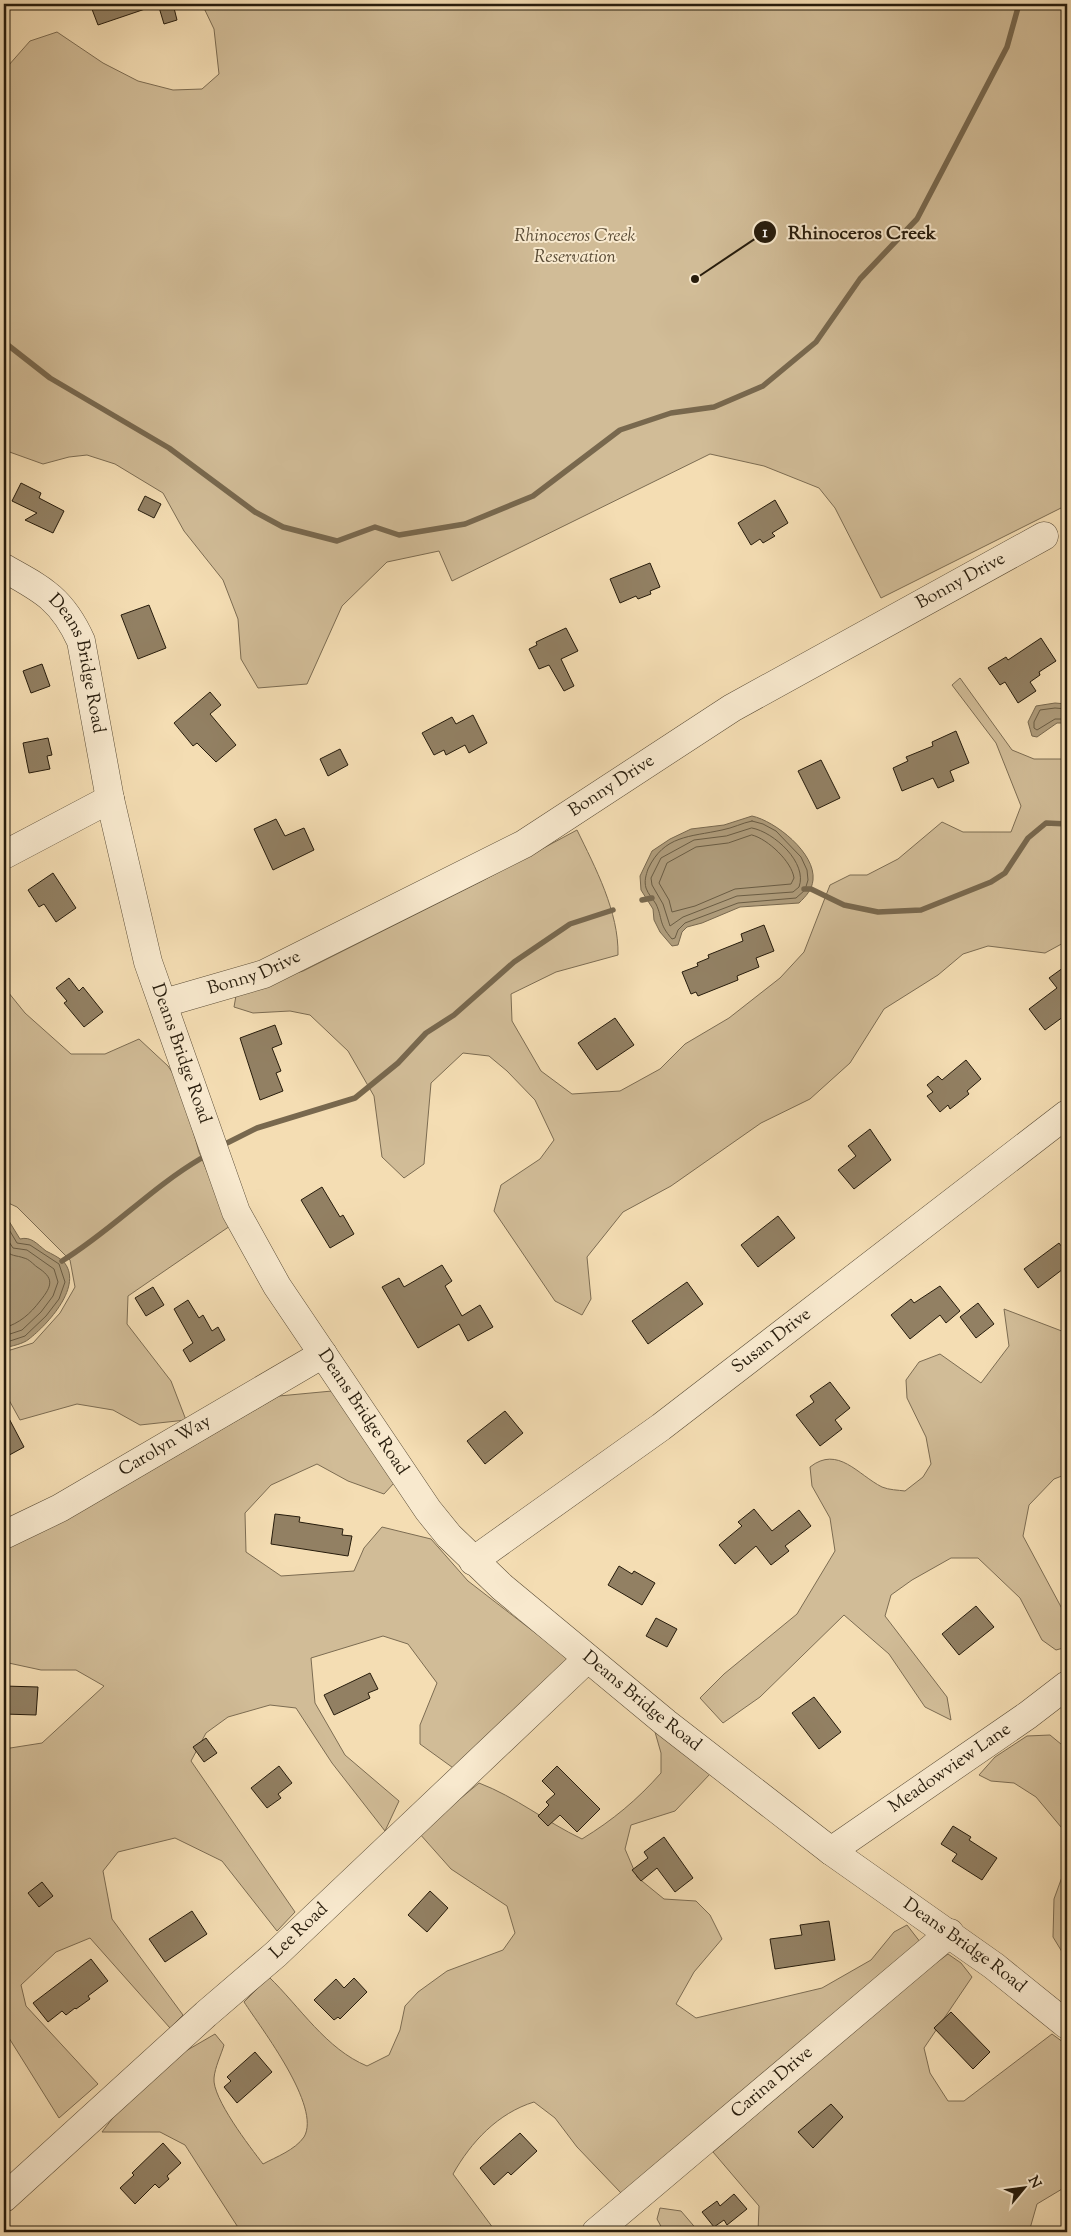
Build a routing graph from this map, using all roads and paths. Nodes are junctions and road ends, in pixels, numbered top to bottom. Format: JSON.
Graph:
{"nodes":[{"id":1,"x":1044,"y":536,"type":"dead end"},
{"id":2,"x":4,"y":568,"type":"edge"},
{"id":3,"x":110,"y":799,"type":"junction"},
{"id":4,"x":4,"y":856,"type":"edge"},
{"id":5,"x":164,"y":1004,"type":"junction"},
{"id":6,"x":1067,"y":1114,"type":"edge"},
{"id":7,"x":323,"y":1354,"type":"junction"},
{"id":8,"x":4,"y":1535,"type":"edge"},
{"id":9,"x":473,"y":1561,"type":"junction"},
{"id":10,"x":587,"y":1659,"type":"junction"},
{"id":11,"x":1067,"y":1685,"type":"edge"},
{"id":12,"x":831,"y":1851,"type":"junction"},
{"id":13,"x":950,"y":1933,"type":"junction"},
{"id":14,"x":1067,"y":2025,"type":"edge"},
{"id":15,"x":4,"y":2198,"type":"edge"},
{"id":16,"x":596,"y":2232,"type":"edge"}],
"edges":[{"from":1,"to":5,"type":"street","name":"Bonny Drive"},
{"from":2,"to":3,"type":"street","name":"Deans Bridge Road"},
{"from":3,"to":4,"type":"street"},
{"from":3,"to":5,"type":"street","name":"Deans Bridge Road"},
{"from":5,"to":7,"type":"street","name":"Deans Bridge Road"},
{"from":6,"to":9,"type":"street","name":"Susan Drive"},
{"from":7,"to":8,"type":"street","name":"Carolyn Way"},
{"from":7,"to":9,"type":"street","name":"Deans Bridge Road"},
{"from":9,"to":10,"type":"street","name":"Deans Bridge Road"},
{"from":10,"to":12,"type":"street","name":"Deans Bridge Road"},
{"from":10,"to":15,"type":"street","name":"Lee Road"},
{"from":11,"to":12,"type":"street","name":"Meadowview Lane"},
{"from":12,"to":13,"type":"street","name":"Deans Bridge Road"},
{"from":13,"to":14,"type":"street","name":"Deans Bridge Road"},
{"from":13,"to":16,"type":"street","name":"Carina Drive"}]}
